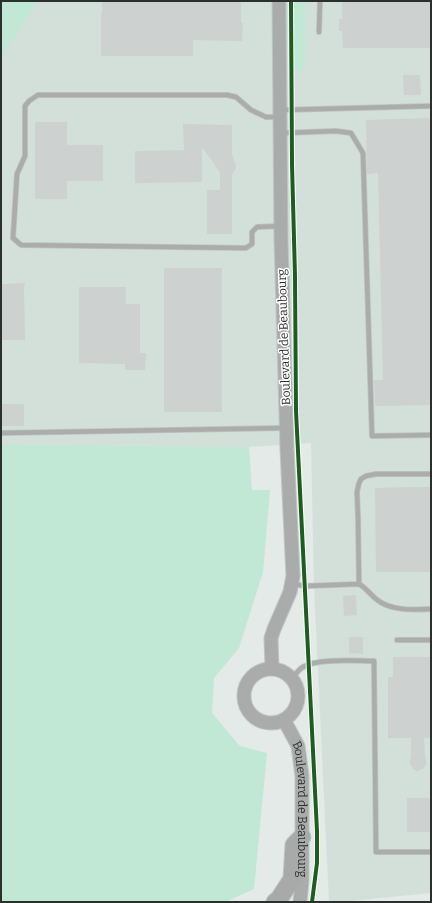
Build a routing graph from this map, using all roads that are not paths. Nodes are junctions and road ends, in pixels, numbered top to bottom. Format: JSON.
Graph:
{"nodes":[{"id":1,"x":278,"y":1,"type":"edge"},
{"id":2,"x":320,"y":1,"type":"edge"},
{"id":3,"x":319,"y":32,"type":"dead end"},
{"id":4,"x":431,"y":106,"type":"edge"},
{"id":5,"x":280,"y":114,"type":"junction"},
{"id":6,"x":280,"y":133,"type":"junction"},
{"id":7,"x":281,"y":226,"type":"junction"},
{"id":8,"x":286,"y":428,"type":"junction"},
{"id":9,"x":1,"y":433,"type":"edge"},
{"id":10,"x":431,"y":435,"type":"edge"},
{"id":11,"x":431,"y":474,"type":"edge"},
{"id":12,"x":292,"y":584,"type":"junction"},
{"id":13,"x":359,"y":584,"type":"junction"},
{"id":14,"x":431,"y":610,"type":"edge"},
{"id":15,"x":397,"y":640,"type":"dead end"},
{"id":16,"x":431,"y":640,"type":"edge"},
{"id":17,"x":272,"y":668,"type":"junction"},
{"id":18,"x":292,"y":678,"type":"junction"},
{"id":19,"x":284,"y":720,"type":"junction"},
{"id":20,"x":302,"y":837,"type":"junction"},
{"id":21,"x":431,"y":852,"type":"edge"},
{"id":22,"x":275,"y":902,"type":"edge"},
{"id":23,"x":300,"y":902,"type":"edge"}],
"edges":[{"from":1,"to":5,"type":"main road","name":"Boulevard de Beaubourg"},
{"from":2,"to":3,"type":"lane"},
{"from":4,"to":5,"type":"lane"},
{"from":5,"to":6,"type":"main road","name":"Boulevard de Beaubourg"},
{"from":5,"to":7,"type":"lane"},
{"from":6,"to":7,"type":"main road","name":"Boulevard de Beaubourg"},
{"from":6,"to":10,"type":"lane"},
{"from":7,"to":8,"type":"main road","name":"Boulevard de Beaubourg"},
{"from":8,"to":9,"type":"lane"},
{"from":8,"to":12,"type":"main road","name":"Boulevard de Beaubourg"},
{"from":11,"to":13,"type":"lane"},
{"from":12,"to":13,"type":"lane"},
{"from":12,"to":17,"type":"main road","name":"Boulevard de Beaubourg"},
{"from":13,"to":14,"type":"lane"},
{"from":15,"to":16,"type":"lane"},
{"from":17,"to":18,"type":"main road"},
{"from":17,"to":19,"type":"main road"},
{"from":18,"to":19,"type":"main road"},
{"from":18,"to":21,"type":"lane"},
{"from":19,"to":20,"type":"main road","name":"Boulevard de Beaubourg"},
{"from":20,"to":22,"type":"highway"},
{"from":20,"to":23,"type":"main road","name":"Boulevard de Beaubourg"}]}
